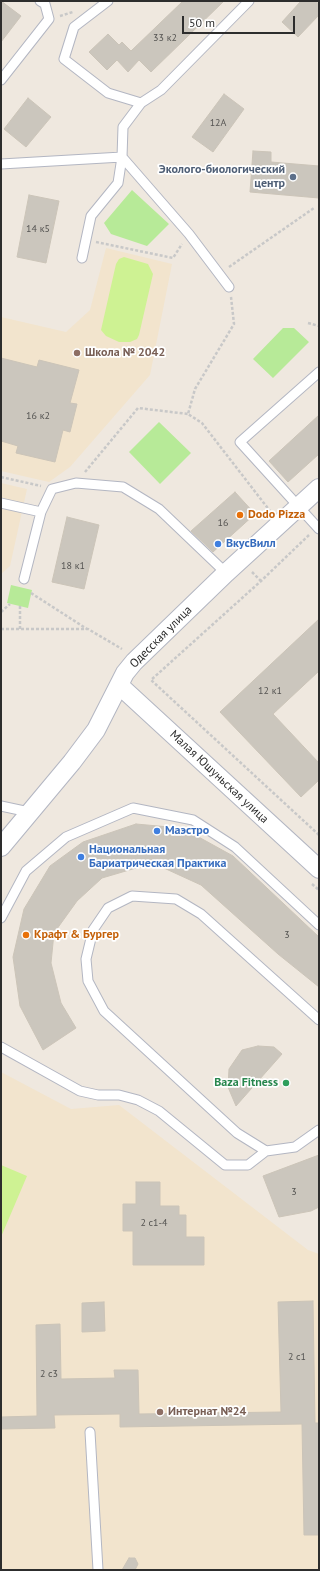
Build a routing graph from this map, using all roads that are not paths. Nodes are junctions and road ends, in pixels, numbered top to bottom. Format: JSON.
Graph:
{"nodes":[{"id":1,"x":40,"y":1,"type":"edge"},
{"id":2,"x":108,"y":1,"type":"edge"},
{"id":3,"x":249,"y":1,"type":"edge"},
{"id":4,"x":1,"y":80,"type":"edge"},
{"id":5,"x":141,"y":103,"type":"junction"},
{"id":6,"x":122,"y":157,"type":"junction"},
{"id":7,"x":1,"y":164,"type":"edge"},
{"id":8,"x":82,"y":258,"type":"dead end"},
{"id":9,"x":229,"y":287,"type":"road end"},
{"id":10,"x":319,"y":372,"type":"edge"},
{"id":11,"x":319,"y":488,"type":"edge"},
{"id":12,"x":1,"y":502,"type":"edge"},
{"id":13,"x":299,"y":508,"type":"junction"},
{"id":14,"x":41,"y":512,"type":"junction"},
{"id":15,"x":318,"y":528,"type":"edge"},
{"id":16,"x":226,"y":573,"type":"junction"},
{"id":17,"x":24,"y":579,"type":"dead end"},
{"id":18,"x":119,"y":685,"type":"junction"},
{"id":19,"x":1,"y":806,"type":"edge"},
{"id":20,"x":29,"y":812,"type":"junction"},
{"id":21,"x":1,"y":847,"type":"edge"},
{"id":22,"x":319,"y":869,"type":"edge"},
{"id":23,"x":1,"y":918,"type":"edge"},
{"id":24,"x":319,"y":925,"type":"edge"},
{"id":25,"x":319,"y":1020,"type":"edge"},
{"id":26,"x":1,"y":1047,"type":"edge"},
{"id":27,"x":319,"y":1130,"type":"edge"},
{"id":28,"x":266,"y":1151,"type":"junction"},
{"id":29,"x":90,"y":1432,"type":"dead end"},
{"id":30,"x":98,"y":1570,"type":"edge"}],
"edges":[{"from":1,"to":4,"type":"lane"},
{"from":2,"to":5,"type":"lane"},
{"from":3,"to":5,"type":"lane"},
{"from":5,"to":6,"type":"lane"},
{"from":6,"to":7,"type":"lane"},
{"from":6,"to":8,"type":"lane"},
{"from":6,"to":9,"type":"lane"},
{"from":10,"to":13,"type":"lane"},
{"from":11,"to":13,"type":"street","name":"Одесская улица"},
{"from":12,"to":14,"type":"lane"},
{"from":13,"to":15,"type":"lane"},
{"from":13,"to":16,"type":"street","name":"Одесская улица"},
{"from":14,"to":16,"type":"lane"},
{"from":14,"to":17,"type":"lane"},
{"from":16,"to":18,"type":"street","name":"Одесская улица"},
{"from":18,"to":20,"type":"street","name":"Одесская улица"},
{"from":18,"to":22,"type":"street","name":"Малая Юшуньская улица"},
{"from":19,"to":20,"type":"lane"},
{"from":20,"to":21,"type":"street","name":"Одесская улица"},
{"from":23,"to":24,"type":"lane"},
{"from":25,"to":28,"type":"lane"},
{"from":26,"to":28,"type":"lane"},
{"from":27,"to":28,"type":"lane"},
{"from":29,"to":30,"type":"lane"}]}
